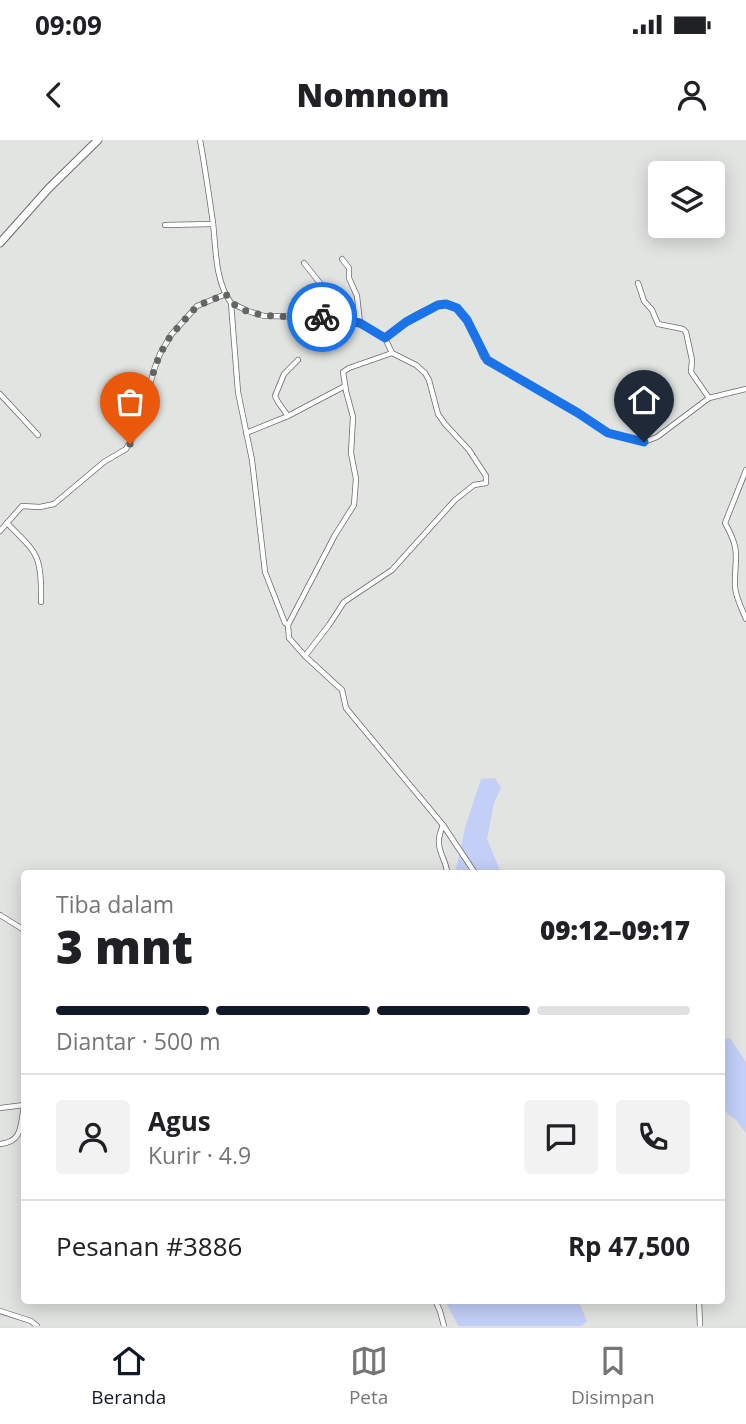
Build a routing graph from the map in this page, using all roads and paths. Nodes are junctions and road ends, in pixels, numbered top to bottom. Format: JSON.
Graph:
{"nodes":[{"id":1,"x":98,"y":140,"type":"edge"},
{"id":2,"x":200,"y":140,"type":"edge"},
{"id":3,"x":165,"y":225,"type":"dead end"},
{"id":4,"x":213,"y":225,"type":"junction"},
{"id":5,"x":0,"y":243,"type":"edge"},
{"id":6,"x":342,"y":259,"type":"dead end"},
{"id":7,"x":304,"y":263,"type":"dead end"},
{"id":8,"x":638,"y":283,"type":"dead end"},
{"id":9,"x":226,"y":294,"type":"junction"},
{"id":10,"x":231,"y":303,"type":"junction"},
{"id":11,"x":325,"y":317,"type":"junction"},
{"id":12,"x":360,"y":323,"type":"junction"},
{"id":13,"x":385,"y":338,"type":"junction"},
{"id":14,"x":392,"y":353,"type":"junction"},
{"id":15,"x":298,"y":360,"type":"dead end"},
{"id":16,"x":345,"y":386,"type":"junction"},
{"id":17,"x":746,"y":389,"type":"edge"},
{"id":18,"x":0,"y":394,"type":"edge"},
{"id":19,"x":709,"y":398,"type":"junction"},
{"id":20,"x":288,"y":416,"type":"junction"},
{"id":21,"x":246,"y":433,"type":"junction"},
{"id":22,"x":38,"y":435,"type":"dead end"},
{"id":23,"x":746,"y":470,"type":"edge"},
{"id":24,"x":7,"y":523,"type":"junction"},
{"id":25,"x":0,"y":531,"type":"edge"},
{"id":26,"x":41,"y":602,"type":"dead end"},
{"id":27,"x":746,"y":619,"type":"edge"},
{"id":28,"x":288,"y":625,"type":"junction"},
{"id":29,"x":305,"y":656,"type":"junction"},
{"id":30,"x":443,"y":825,"type":"junction"},
{"id":31,"x":447,"y":870,"type":"edge"},
{"id":32,"x":473,"y":870,"type":"edge"},
{"id":33,"x":0,"y":915,"type":"edge"},
{"id":34,"x":21,"y":928,"type":"edge"},
{"id":35,"x":21,"y":1106,"type":"edge"},
{"id":36,"x":0,"y":1108,"type":"edge"},
{"id":37,"x":21,"y":1119,"type":"edge"},
{"id":38,"x":0,"y":1144,"type":"edge"},
{"id":39,"x":437,"y":1304,"type":"edge"},
{"id":40,"x":699,"y":1304,"type":"edge"},
{"id":41,"x":0,"y":1311,"type":"edge"},
{"id":42,"x":37,"y":1326,"type":"edge"},
{"id":43,"x":444,"y":1326,"type":"edge"},
{"id":44,"x":700,"y":1326,"type":"edge"}],
"edges":[{"from":1,"to":5,"type":"main road"},
{"from":2,"to":4,"type":"street"},
{"from":3,"to":4,"type":"street"},
{"from":4,"to":9,"type":"street"},
{"from":6,"to":12,"type":"street"},
{"from":7,"to":11,"type":"street"},
{"from":8,"to":19,"type":"street"},
{"from":9,"to":10,"type":"street"},
{"from":9,"to":24,"type":"street"},
{"from":10,"to":11,"type":"street"},
{"from":10,"to":21,"type":"street"},
{"from":11,"to":12,"type":"street"},
{"from":12,"to":13,"type":"street"},
{"from":13,"to":14,"type":"street"},
{"from":13,"to":19,"type":"street"},
{"from":14,"to":16,"type":"street"},
{"from":14,"to":29,"type":"street"},
{"from":15,"to":20,"type":"street"},
{"from":16,"to":20,"type":"street"},
{"from":16,"to":28,"type":"street"},
{"from":17,"to":19,"type":"street"},
{"from":18,"to":22,"type":"street"},
{"from":20,"to":21,"type":"street"},
{"from":21,"to":28,"type":"street"},
{"from":23,"to":27,"type":"street"},
{"from":24,"to":25,"type":"street"},
{"from":24,"to":26,"type":"street"},
{"from":28,"to":29,"type":"street"},
{"from":29,"to":30,"type":"street"},
{"from":30,"to":31,"type":"street"},
{"from":30,"to":32,"type":"street"},
{"from":33,"to":34,"type":"street"},
{"from":35,"to":36,"type":"street"},
{"from":37,"to":38,"type":"street"},
{"from":39,"to":43,"type":"street"},
{"from":40,"to":44,"type":"street"},
{"from":41,"to":42,"type":"street"}]}
